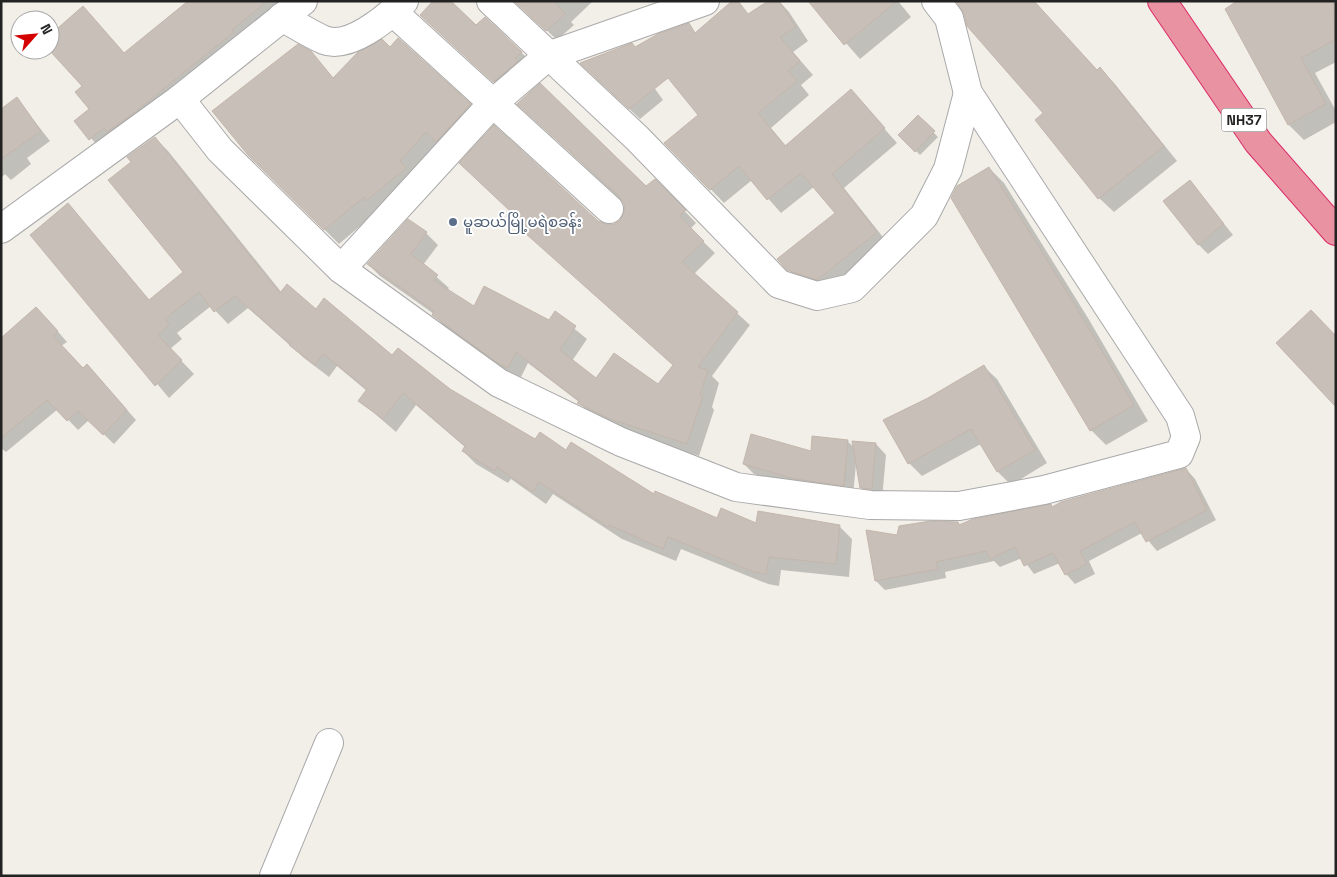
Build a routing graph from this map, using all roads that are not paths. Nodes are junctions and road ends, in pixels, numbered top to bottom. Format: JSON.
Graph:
{"nodes":[{"id":1,"x":491,"y":1,"type":"edge"},
{"id":2,"x":705,"y":1,"type":"edge"},
{"id":3,"x":936,"y":1,"type":"edge"},
{"id":4,"x":1162,"y":1,"type":"edge"},
{"id":5,"x":399,"y":7,"type":"edge"},
{"id":6,"x":293,"y":9,"type":"edge"},
{"id":7,"x":548,"y":56,"type":"junction"},
{"id":8,"x":968,"y":93,"type":"junction"},
{"id":9,"x":180,"y":99,"type":"junction"},
{"id":10,"x":492,"y":104,"type":"junction"},
{"id":11,"x":609,"y":209,"type":"dead end"},
{"id":12,"x":1,"y":229,"type":"edge"},
{"id":13,"x":1336,"y":231,"type":"edge"},
{"id":14,"x":341,"y":269,"type":"junction"},
{"id":15,"x":329,"y":743,"type":"dead end"},
{"id":16,"x":274,"y":876,"type":"edge"}],
"edges":[{"from":1,"to":7,"type":"street"},
{"from":2,"to":7,"type":"street"},
{"from":3,"to":8,"type":"street"},
{"from":4,"to":13,"type":"highway","number":"NH37"},
{"from":5,"to":6,"type":"street"},
{"from":5,"to":10,"type":"street"},
{"from":6,"to":9,"type":"street"},
{"from":7,"to":8,"type":"street"},
{"from":7,"to":10,"type":"street"},
{"from":8,"to":14,"type":"street"},
{"from":9,"to":12,"type":"street"},
{"from":9,"to":14,"type":"street"},
{"from":10,"to":11,"type":"street"},
{"from":10,"to":14,"type":"street"},
{"from":15,"to":16,"type":"street"}]}
